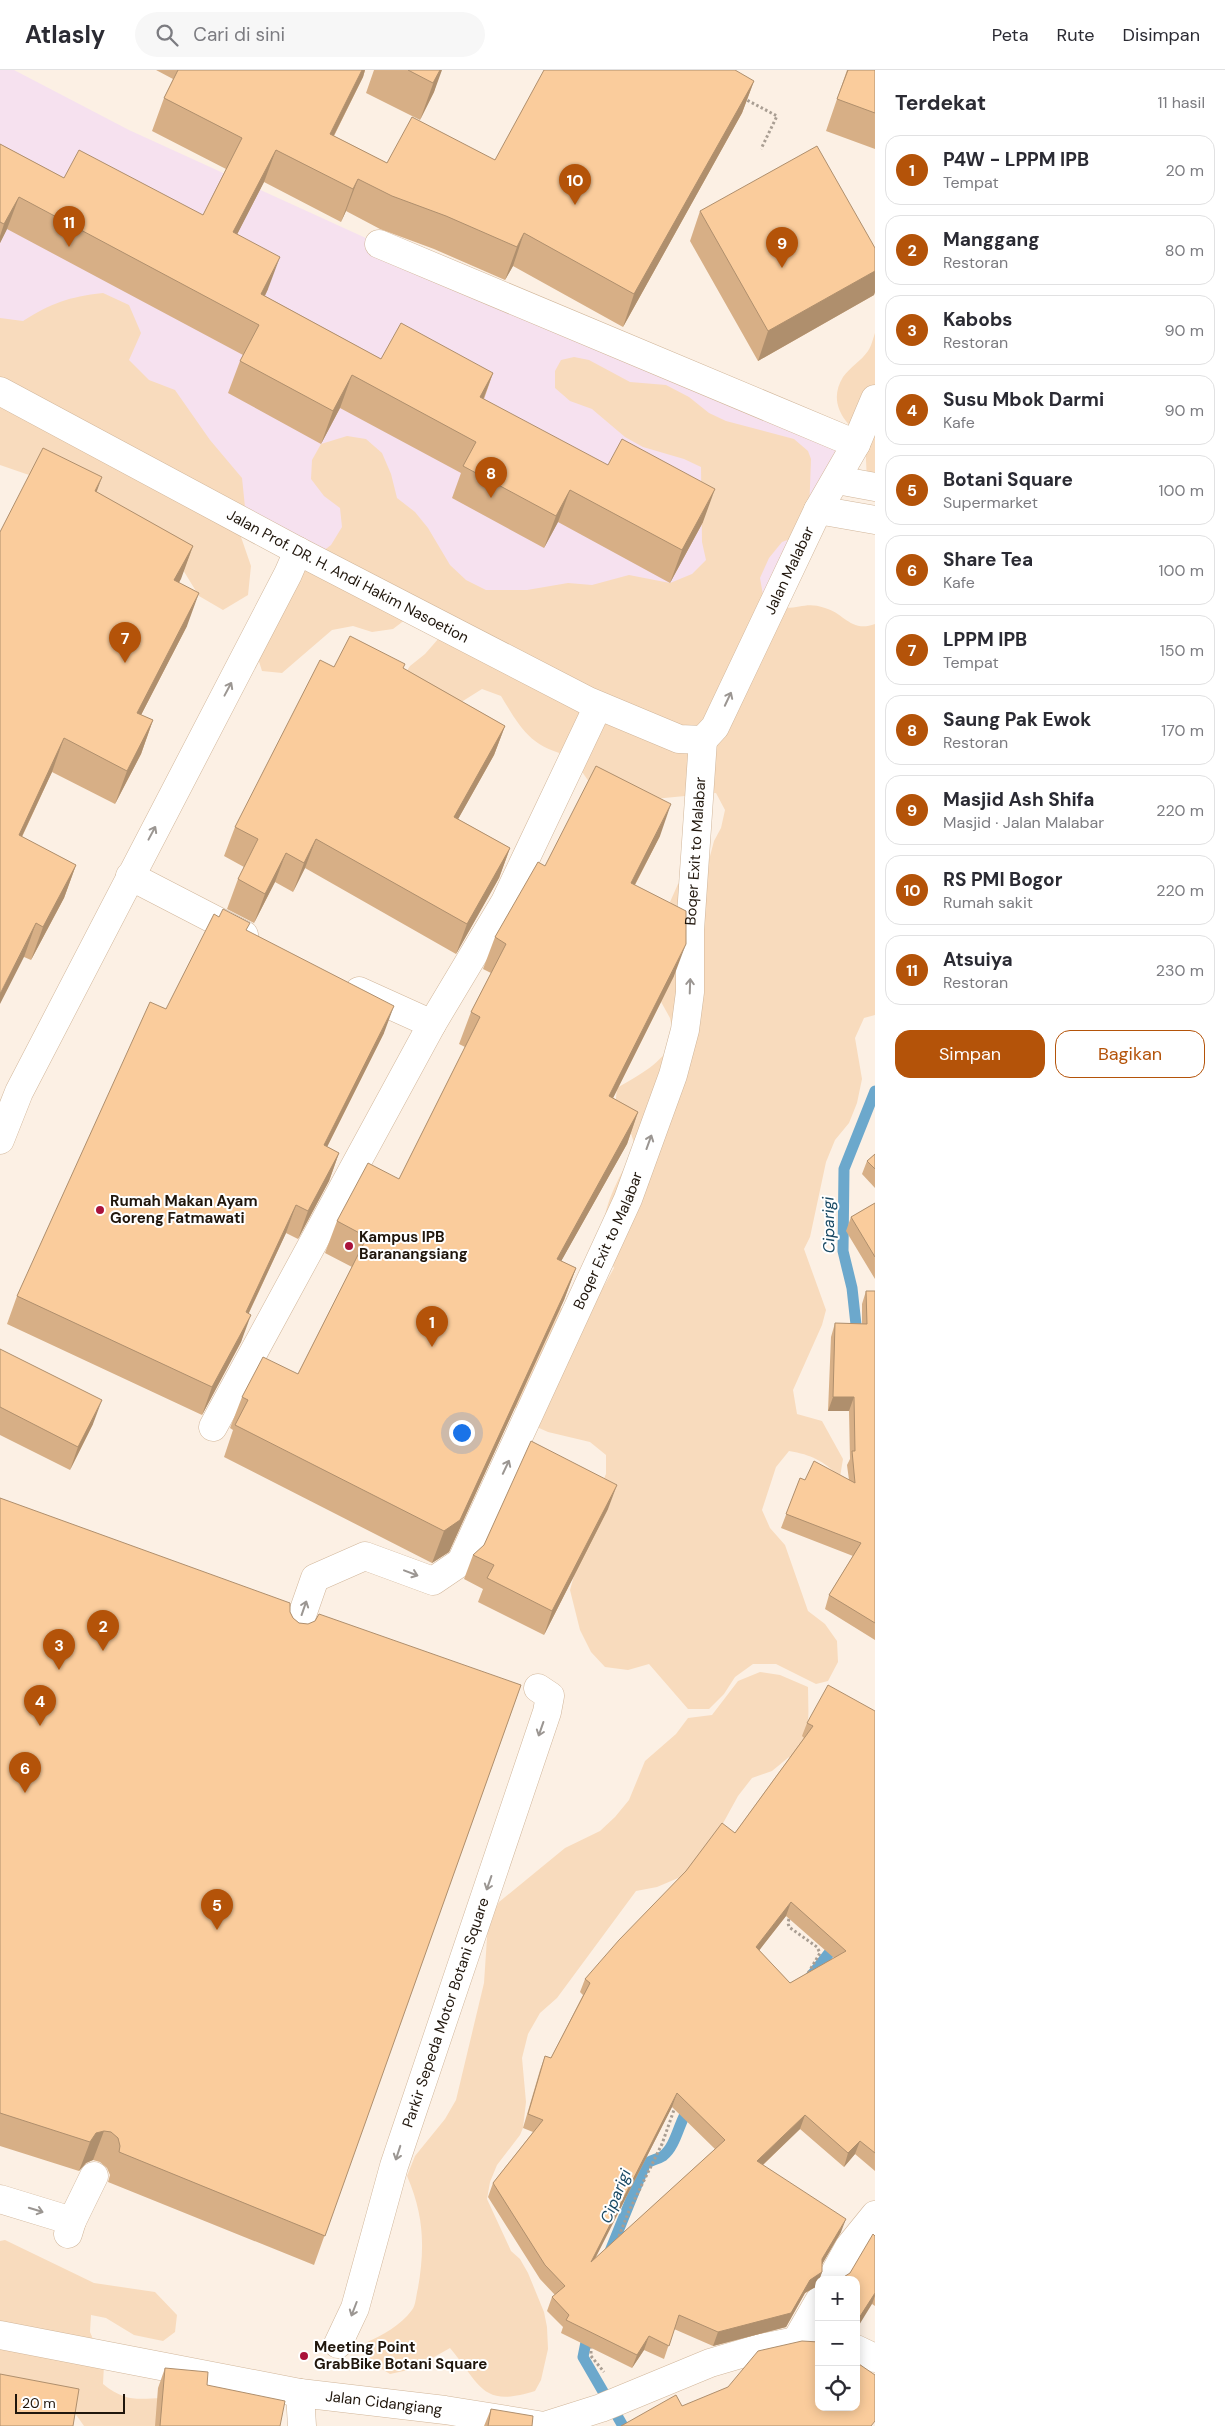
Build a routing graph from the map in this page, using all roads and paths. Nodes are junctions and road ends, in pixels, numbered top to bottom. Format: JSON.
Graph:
{"nodes":[{"id":1,"x":742,"y":98,"type":"edge"},
{"id":2,"x":761,"y":149,"type":"dead end"},
{"id":3,"x":379,"y":244,"type":"dead end"},
{"id":4,"x":0,"y":391,"type":"edge"},
{"id":5,"x":875,"y":399,"type":"edge"},
{"id":6,"x":856,"y":444,"type":"junction"},
{"id":7,"x":837,"y":480,"type":"junction"},
{"id":8,"x":875,"y":487,"type":"edge"},
{"id":9,"x":818,"y":510,"type":"junction"},
{"id":10,"x":875,"y":520,"type":"edge"},
{"id":11,"x":298,"y":551,"type":"junction"},
{"id":12,"x":598,"y":706,"type":"junction"},
{"id":13,"x":703,"y":740,"type":"junction"},
{"id":14,"x":130,"y":876,"type":"junction"},
{"id":15,"x":266,"y":947,"type":"edge"},
{"id":16,"x":336,"y":980,"type":"edge"},
{"id":17,"x":432,"y":1024,"type":"junction"},
{"id":18,"x":0,"y":1140,"type":"edge"},
{"id":19,"x":213,"y":1427,"type":"dead end"},
{"id":20,"x":294,"y":1638,"type":"edge"},
{"id":21,"x":538,"y":1688,"type":"dead end"},
{"id":22,"x":794,"y":1908,"type":"edge"},
{"id":23,"x":805,"y":1978,"type":"edge"},
{"id":24,"x":678,"y":2104,"type":"edge"},
{"id":25,"x":94,"y":2176,"type":"dead end"},
{"id":26,"x":0,"y":2199,"type":"edge"},
{"id":27,"x":875,"y":2215,"type":"edge"},
{"id":28,"x":614,"y":2247,"type":"edge"},
{"id":29,"x":833,"y":2276,"type":"edge"},
{"id":30,"x":815,"y":2315,"type":"edge"},
{"id":31,"x":0,"y":2335,"type":"edge"},
{"id":32,"x":591,"y":2343,"type":"edge"},
{"id":33,"x":807,"y":2343,"type":"edge"},
{"id":34,"x":338,"y":2344,"type":"dead end"},
{"id":35,"x":860,"y":2351,"type":"edge"},
{"id":36,"x":875,"y":2358,"type":"edge"},
{"id":37,"x":300,"y":2393,"type":"junction"},
{"id":38,"x":626,"y":2397,"type":"junction"},
{"id":39,"x":302,"y":2426,"type":"edge"},
{"id":40,"x":544,"y":2426,"type":"edge"}],
"edges":[{"from":1,"to":2,"type":"path"},
{"from":3,"to":6,"type":"street"},
{"from":4,"to":11,"type":"street","name":"Jalan Prof. DR. H. Andi Hakim Nasoetion"},
{"from":5,"to":6,"type":"street","name":"Jalan Malabar"},
{"from":6,"to":7,"type":"street","name":"Jalan Malabar"},
{"from":7,"to":8,"type":"street"},
{"from":7,"to":9,"type":"street","name":"Jalan Malabar"},
{"from":9,"to":10,"type":"street"},
{"from":13,"to":9,"type":"street","name":"Jalan Malabar","one_way":true},
{"from":11,"to":12,"type":"street","name":"Jalan Prof. DR. H. Andi Hakim Nasoetion"},
{"from":14,"to":11,"type":"street","one_way":true},
{"from":12,"to":13,"type":"street","name":"Jalan Prof. DR. H. Andi Hakim Nasoetion"},
{"from":12,"to":17,"type":"street"},
{"from":20,"to":13,"type":"street","name":"Boqer Exit to Malabar","one_way":true},
{"from":14,"to":15,"type":"street"},
{"from":14,"to":18,"type":"street"},
{"from":16,"to":17,"type":"street"},
{"from":17,"to":19,"type":"street"},
{"from":21,"to":34,"type":"street","name":"Parkir Sepeda Motor Botani Square","one_way":true},
{"from":22,"to":23,"type":"path"},
{"from":24,"to":28,"type":"path"},
{"from":26,"to":25,"type":"street","one_way":true},
{"from":27,"to":29,"type":"street"},
{"from":30,"to":33,"type":"street"},
{"from":31,"to":37,"type":"street","name":"Jalan Cidangiang"},
{"from":32,"to":38,"type":"path"},
{"from":33,"to":38,"type":"street","name":"Jalan Cidangiang"},
{"from":35,"to":36,"type":"street"},
{"from":37,"to":39,"type":"street"},
{"from":37,"to":40,"type":"street","name":"Jalan Cidangiang"},
{"from":38,"to":40,"type":"street","name":"Jalan Cidangiang"}]}
